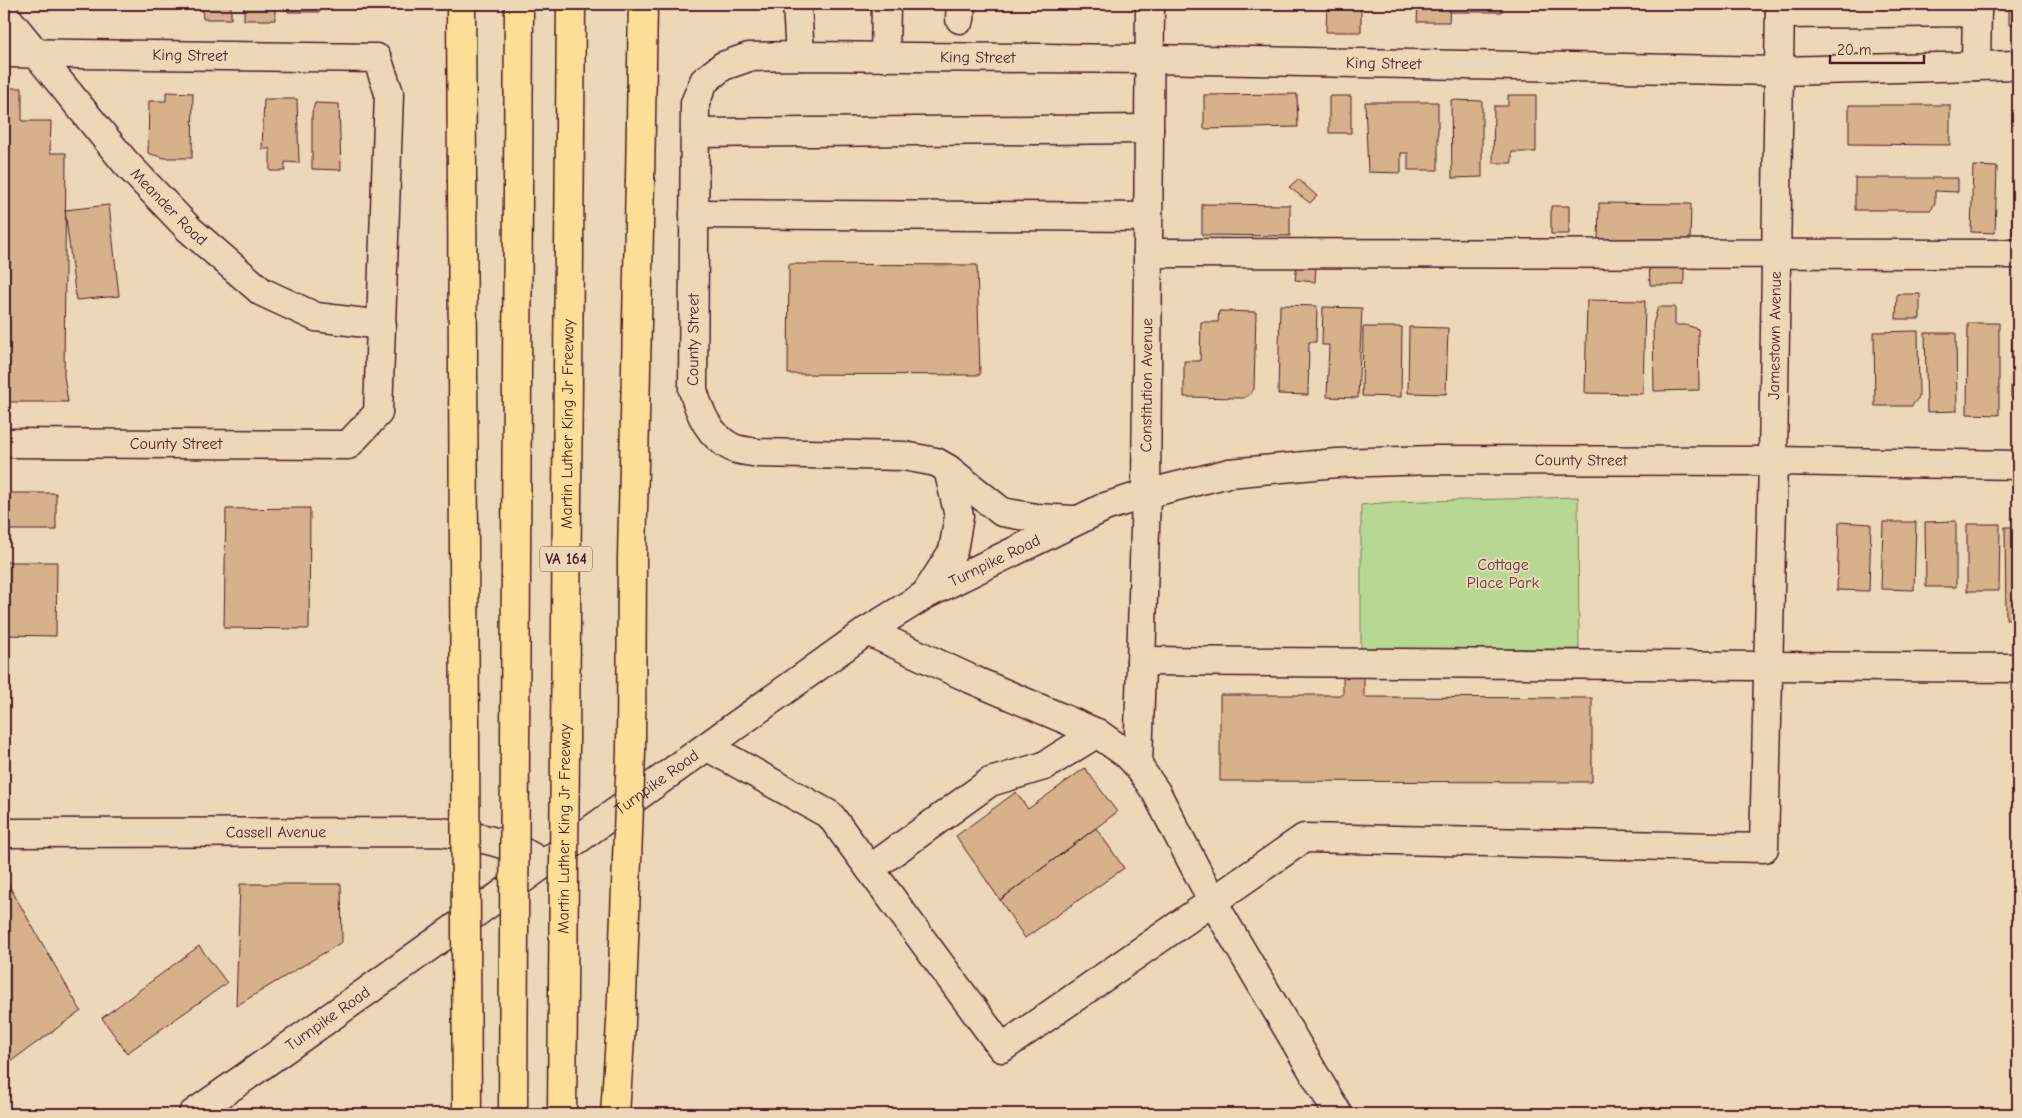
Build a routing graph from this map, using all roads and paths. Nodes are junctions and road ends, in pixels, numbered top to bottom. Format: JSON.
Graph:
{"nodes":[{"id":1,"x":461,"y":4,"type":"edge"},
{"id":2,"x":519,"y":4,"type":"edge"},
{"id":3,"x":571,"y":4,"type":"edge"},
{"id":4,"x":643,"y":4,"type":"edge"},
{"id":5,"x":797,"y":4,"type":"edge"},
{"id":6,"x":886,"y":4,"type":"edge"},
{"id":7,"x":1150,"y":4,"type":"edge"},
{"id":8,"x":1977,"y":8,"type":"edge"},
{"id":9,"x":1780,"y":9,"type":"edge"},
{"id":10,"x":4,"y":14,"type":"edge"},
{"id":11,"x":4,"y":53,"type":"edge"},
{"id":12,"x":35,"y":53,"type":"junction"},
{"id":13,"x":800,"y":56,"type":"junction"},
{"id":14,"x":749,"y":57,"type":"joint"},
{"id":15,"x":885,"y":57,"type":"junction"},
{"id":16,"x":1150,"y":59,"type":"junction"},
{"id":17,"x":2018,"y":65,"type":"edge"},
{"id":18,"x":1976,"y":66,"type":"junction"},
{"id":19,"x":1778,"y":70,"type":"junction"},
{"id":20,"x":1149,"y":129,"type":"junction"},
{"id":21,"x":695,"y":133,"type":"junction"},
{"id":22,"x":694,"y":214,"type":"junction"},
{"id":23,"x":1148,"y":217,"type":"junction"},
{"id":24,"x":1148,"y":253,"type":"junction"},
{"id":25,"x":1776,"y":254,"type":"junction"},
{"id":26,"x":2018,"y":254,"type":"edge"},
{"id":27,"x":382,"y":326,"type":"junction"},
{"id":28,"x":4,"y":443,"type":"edge"},
{"id":29,"x":1773,"y":461,"type":"junction"},
{"id":30,"x":2018,"y":465,"type":"edge"},
{"id":31,"x":948,"y":469,"type":"junction"},
{"id":32,"x":1146,"y":494,"type":"junction"},
{"id":33,"x":1076,"y":520,"type":"junction"},
{"id":34,"x":925,"y":595,"type":"junction"},
{"id":35,"x":868,"y":631,"type":"junction"},
{"id":36,"x":1141,"y":661,"type":"junction"},
{"id":37,"x":1769,"y":666,"type":"junction"},
{"id":38,"x":2018,"y":668,"type":"edge"},
{"id":39,"x":1097,"y":733,"type":"junction"},
{"id":40,"x":708,"y":747,"type":"junction"},
{"id":41,"x":1138,"y":766,"type":"junction"},
{"id":42,"x":4,"y":833,"type":"edge"},
{"id":43,"x":544,"y":864,"type":"junction"},
{"id":44,"x":870,"y":869,"type":"junction"},
{"id":45,"x":1213,"y":902,"type":"junction"},
{"id":46,"x":193,"y":1114,"type":"edge"},
{"id":47,"x":467,"y":1114,"type":"edge"},
{"id":48,"x":513,"y":1114,"type":"edge"},
{"id":49,"x":562,"y":1114,"type":"edge"},
{"id":50,"x":615,"y":1114,"type":"edge"},
{"id":51,"x":1338,"y":1114,"type":"edge"}],
"edges":[{"from":1,"to":47,"type":"highway","bridge":true},
{"from":2,"to":48,"type":"highway","number":"VA 164","bridge":true},
{"from":3,"to":49,"type":"highway","name":"Martin Luther King Jr Freeway","number":"VA 164","bridge":true},
{"from":4,"to":50,"type":"highway","bridge":true},
{"from":5,"to":13,"type":"street"},
{"from":6,"to":15,"type":"street"},
{"from":7,"to":16,"type":"street","name":"Constitution Avenue"},
{"from":8,"to":9,"type":"street"},
{"from":8,"to":18,"type":"street"},
{"from":9,"to":19,"type":"street","name":"Jamestown Avenue"},
{"from":10,"to":12,"type":"street","name":"Meander Road"},
{"from":11,"to":12,"type":"street","name":"King Street"},
{"from":12,"to":27,"type":"street","name":"Meander Road"},
{"from":12,"to":27,"type":"street","name":"King Street"},
{"from":13,"to":14,"type":"street","name":"King Street"},
{"from":13,"to":15,"type":"street","name":"King Street"},
{"from":14,"to":21,"type":"street","name":"County Street"},
{"from":15,"to":16,"type":"street","name":"King Street"},
{"from":16,"to":19,"type":"street","name":"King Street"},
{"from":16,"to":20,"type":"street","name":"Constitution Avenue"},
{"from":17,"to":18,"type":"street","name":"King Street"},
{"from":18,"to":19,"type":"street","name":"King Street"},
{"from":19,"to":25,"type":"street","name":"Jamestown Avenue"},
{"from":20,"to":21,"type":"street"},
{"from":20,"to":23,"type":"street","name":"Constitution Avenue"},
{"from":21,"to":22,"type":"street","name":"County Street"},
{"from":22,"to":23,"type":"street"},
{"from":22,"to":31,"type":"street","name":"County Street"},
{"from":23,"to":24,"type":"street","name":"Constitution Avenue"},
{"from":24,"to":25,"type":"street"},
{"from":24,"to":32,"type":"street","name":"Constitution Avenue"},
{"from":25,"to":26,"type":"street"},
{"from":25,"to":29,"type":"street","name":"Jamestown Avenue"},
{"from":27,"to":28,"type":"street","name":"County Street"},
{"from":29,"to":30,"type":"street","name":"County Street"},
{"from":29,"to":32,"type":"street","name":"County Street"},
{"from":29,"to":37,"type":"street","name":"Jamestown Avenue"},
{"from":31,"to":33,"type":"street","name":"County Street"},
{"from":31,"to":34,"type":"street"},
{"from":32,"to":33,"type":"street","name":"Turnpike Road"},
{"from":32,"to":36,"type":"street","name":"Constitution Avenue"},
{"from":33,"to":34,"type":"street","name":"Turnpike Road"},
{"from":34,"to":35,"type":"street","name":"Turnpike Road"},
{"from":35,"to":39,"type":"street"},
{"from":35,"to":40,"type":"street","name":"Turnpike Road"},
{"from":36,"to":37,"type":"street"},
{"from":36,"to":41,"type":"street","name":"Constitution Avenue"},
{"from":37,"to":38,"type":"street"},
{"from":37,"to":45,"type":"street","name":"Jamestown Avenue"},
{"from":39,"to":41,"type":"street"},
{"from":39,"to":44,"type":"street"},
{"from":40,"to":43,"type":"street","name":"Turnpike Road"},
{"from":40,"to":44,"type":"street"},
{"from":41,"to":45,"type":"street"},
{"from":42,"to":43,"type":"street","name":"Cassell Avenue"},
{"from":43,"to":46,"type":"street","name":"Turnpike Road"},
{"from":44,"to":45,"type":"street"},
{"from":45,"to":51,"type":"street"}]}
